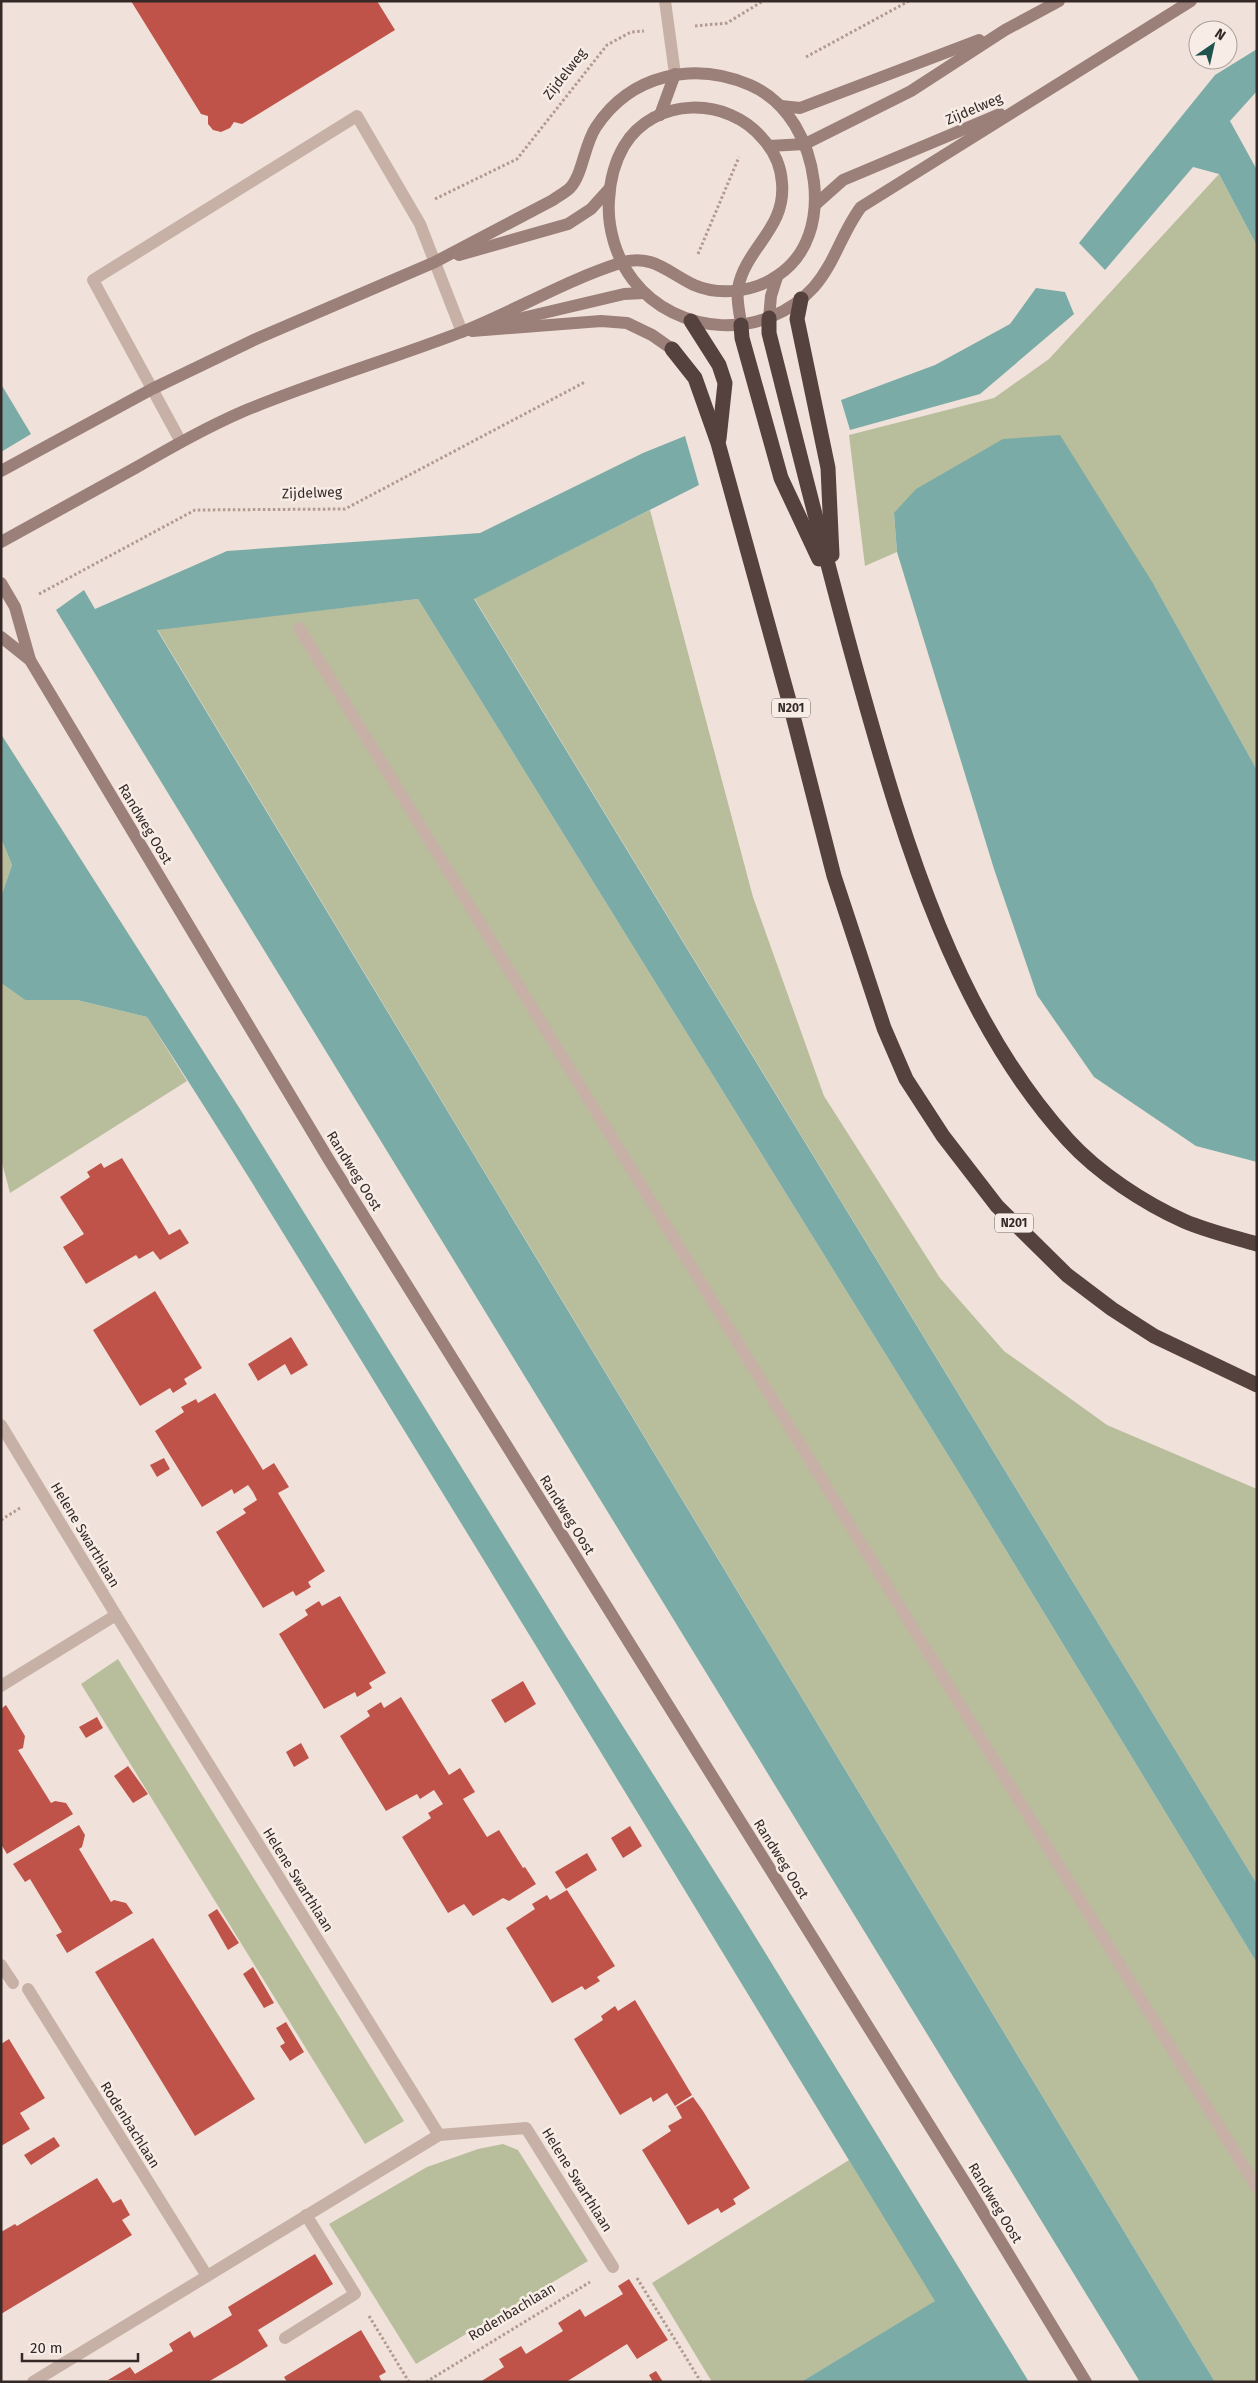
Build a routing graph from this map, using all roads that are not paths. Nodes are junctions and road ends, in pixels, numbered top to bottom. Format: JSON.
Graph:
{"nodes":[{"id":1,"x":665,"y":1,"type":"edge"},
{"id":2,"x":1059,"y":1,"type":"edge"},
{"id":3,"x":1191,"y":1,"type":"edge"},
{"id":4,"x":1005,"y":30,"type":"junction"},
{"id":5,"x":675,"y":74,"type":"junction"},
{"id":6,"x":1039,"y":97,"type":"junction"},
{"id":7,"x":781,"y":106,"type":"junction"},
{"id":8,"x":660,"y":114,"type":"junction"},
{"id":9,"x":804,"y":144,"type":"junction"},
{"id":10,"x":770,"y":146,"type":"junction"},
{"id":11,"x":610,"y":188,"type":"junction"},
{"id":12,"x":816,"y":204,"type":"junction"},
{"id":13,"x":435,"y":262,"type":"junction"},
{"id":14,"x":622,"y":262,"type":"junction"},
{"id":15,"x":777,"y":277,"type":"junction"},
{"id":16,"x":738,"y":291,"type":"junction"},
{"id":17,"x":644,"y":293,"type":"junction"},
{"id":18,"x":801,"y":299,"type":"junction"},
{"id":19,"x":768,"y":318,"type":"junction"},
{"id":20,"x":691,"y":321,"type":"junction"},
{"id":21,"x":741,"y":325,"type":"junction"},
{"id":22,"x":462,"y":332,"type":"junction"},
{"id":23,"x":672,"y":350,"type":"joint"},
{"id":24,"x":152,"y":389,"type":"junction"},
{"id":25,"x":181,"y":442,"type":"junction"},
{"id":26,"x":718,"y":443,"type":"junction"},
{"id":27,"x":1,"y":471,"type":"edge"},
{"id":28,"x":1,"y":542,"type":"edge"},
{"id":29,"x":1,"y":583,"type":"edge"},
{"id":30,"x":834,"y":589,"type":"junction"},
{"id":31,"x":299,"y":628,"type":"dead end"},
{"id":32,"x":1,"y":637,"type":"edge"},
{"id":33,"x":30,"y":660,"type":"junction"},
{"id":34,"x":1257,"y":1244,"type":"edge"},
{"id":35,"x":1257,"y":1385,"type":"edge"},
{"id":36,"x":1,"y":1425,"type":"edge"},
{"id":37,"x":116,"y":1615,"type":"junction"},
{"id":38,"x":1,"y":1686,"type":"edge"},
{"id":39,"x":1,"y":1965,"type":"edge"},
{"id":40,"x":13,"y":1984,"type":"dead end"},
{"id":41,"x":28,"y":1989,"type":"dead end"},
{"id":42,"x":439,"y":2135,"type":"junction"},
{"id":43,"x":1257,"y":2188,"type":"edge"},
{"id":44,"x":306,"y":2215,"type":"junction"},
{"id":45,"x":613,"y":2267,"type":"road end"},
{"id":46,"x":207,"y":2276,"type":"junction"},
{"id":47,"x":285,"y":2338,"type":"dead end"},
{"id":48,"x":33,"y":2382,"type":"edge"},
{"id":49,"x":1086,"y":2382,"type":"edge"}],
"edges":[{"from":1,"to":5,"type":"street"},
{"from":2,"to":4,"type":"main road"},
{"from":3,"to":6,"type":"main road","name":"Zijdelweg"},
{"from":4,"to":7,"type":"main road"},
{"from":4,"to":9,"type":"main road"},
{"from":5,"to":7,"type":"main road"},
{"from":5,"to":8,"type":"main road"},
{"from":5,"to":13,"type":"main road"},
{"from":6,"to":12,"type":"main road","name":"Zijdelweg"},
{"from":6,"to":18,"type":"main road","name":"Zijdelweg"},
{"from":7,"to":9,"type":"main road"},
{"from":8,"to":10,"type":"main road"},
{"from":8,"to":11,"type":"main road","name":"Zijdelweg"},
{"from":9,"to":10,"type":"main road"},
{"from":9,"to":12,"type":"main road"},
{"from":10,"to":16,"type":"main road"},
{"from":11,"to":13,"type":"main road"},
{"from":11,"to":14,"type":"main road","name":"Zijdelweg"},
{"from":12,"to":15,"type":"main road"},
{"from":13,"to":22,"type":"street"},
{"from":13,"to":24,"type":"main road"},
{"from":13,"to":24,"type":"street"},
{"from":14,"to":16,"type":"main road"},
{"from":14,"to":17,"type":"main road","name":"Zijdelweg"},
{"from":14,"to":22,"type":"main road"},
{"from":15,"to":16,"type":"main road"},
{"from":15,"to":19,"type":"main road"},
{"from":16,"to":21,"type":"main road"},
{"from":17,"to":20,"type":"main road","name":"Zijdelweg"},
{"from":17,"to":22,"type":"main road"},
{"from":18,"to":19,"type":"main road","name":"Zijdelweg"},
{"from":18,"to":30,"type":"highway"},
{"from":19,"to":21,"type":"main road","name":"Zijdelweg"},
{"from":19,"to":30,"type":"highway"},
{"from":20,"to":21,"type":"main road","name":"Zijdelweg"},
{"from":20,"to":26,"type":"highway","number":"N201"},
{"from":21,"to":30,"type":"highway"},
{"from":22,"to":23,"type":"main road"},
{"from":22,"to":25,"type":"main road"},
{"from":23,"to":26,"type":"highway","number":"N201"},
{"from":24,"to":25,"type":"street"},
{"from":24,"to":27,"type":"main road"},
{"from":25,"to":28,"type":"main road"},
{"from":26,"to":35,"type":"highway","number":"N201"},
{"from":29,"to":33,"type":"main road","name":"Randweg Oost"},
{"from":30,"to":34,"type":"highway"},
{"from":31,"to":43,"type":"street"},
{"from":32,"to":33,"type":"main road","name":"Randweg Oost"},
{"from":33,"to":49,"type":"main road","name":"Randweg Oost"},
{"from":36,"to":37,"type":"street","name":"Helene Swarthlaan"},
{"from":37,"to":38,"type":"street"},
{"from":37,"to":42,"type":"street","name":"Helene Swarthlaan"},
{"from":39,"to":40,"type":"street"},
{"from":41,"to":46,"type":"street","name":"Rodenbachlaan"},
{"from":42,"to":44,"type":"street"},
{"from":42,"to":45,"type":"street","name":"Helene Swarthlaan"},
{"from":44,"to":46,"type":"street"},
{"from":44,"to":47,"type":"street"},
{"from":46,"to":48,"type":"street"}]}
